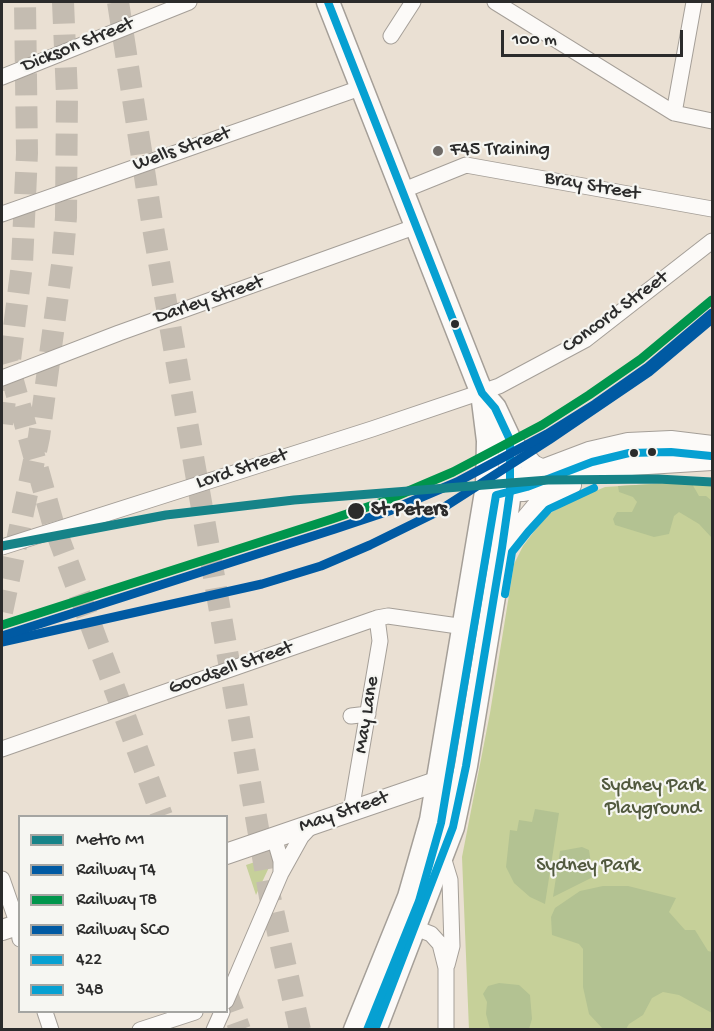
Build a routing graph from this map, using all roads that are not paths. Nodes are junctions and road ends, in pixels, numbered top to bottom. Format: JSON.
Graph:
{"nodes":[{"id":1,"x":189,"y":2,"type":"edge"},
{"id":2,"x":328,"y":2,"type":"edge"},
{"id":3,"x":413,"y":2,"type":"edge"},
{"id":4,"x":495,"y":2,"type":"edge"},
{"id":5,"x":694,"y":2,"type":"edge"},
{"id":6,"x":391,"y":36,"type":"dead end"},
{"id":7,"x":2,"y":77,"type":"edge"},
{"id":8,"x":363,"y":87,"type":"junction"},
{"id":9,"x":674,"y":113,"type":"junction"},
{"id":10,"x":712,"y":121,"type":"edge"},
{"id":11,"x":404,"y":190,"type":"junction"},
{"id":12,"x":712,"y":208,"type":"edge"},
{"id":13,"x":2,"y":214,"type":"edge"},
{"id":14,"x":417,"y":226,"type":"junction"},
{"id":15,"x":712,"y":241,"type":"edge"},
{"id":16,"x":2,"y":378,"type":"edge"},
{"id":17,"x":482,"y":393,"type":"junction"},
{"id":18,"x":510,"y":440,"type":"junction"},
{"id":19,"x":712,"y":446,"type":"edge"},
{"id":20,"x":712,"y":460,"type":"edge"},
{"id":21,"x":624,"y":466,"type":"junction"},
{"id":22,"x":543,"y":470,"type":"junction"},
{"id":23,"x":487,"y":486,"type":"junction"},
{"id":24,"x":510,"y":486,"type":"junction"},
{"id":25,"x":2,"y":547,"type":"edge"},
{"id":26,"x":502,"y":548,"type":"junction"},
{"id":27,"x":377,"y":618,"type":"junction"},
{"id":28,"x":465,"y":627,"type":"junction"},
{"id":29,"x":368,"y":714,"type":"junction"},
{"id":30,"x":351,"y":716,"type":"dead end"},
{"id":31,"x":2,"y":749,"type":"edge"},
{"id":32,"x":439,"y":781,"type":"junction"},
{"id":33,"x":462,"y":785,"type":"junction"},
{"id":34,"x":351,"y":811,"type":"junction"},
{"id":35,"x":313,"y":824,"type":"junction"},
{"id":36,"x":274,"y":837,"type":"junction"},
{"id":37,"x":228,"y":853,"type":"edge"},
{"id":38,"x":443,"y":857,"type":"junction"},
{"id":39,"x":281,"y":873,"type":"junction"},
{"id":40,"x":2,"y":879,"type":"edge"},
{"id":41,"x":451,"y":920,"type":"junction"},
{"id":42,"x":415,"y":928,"type":"junction"},
{"id":43,"x":15,"y":930,"type":"edge"},
{"id":44,"x":446,"y":968,"type":"junction"},
{"id":45,"x":228,"y":996,"type":"edge"},
{"id":46,"x":46,"y":1013,"type":"edge"},
{"id":47,"x":189,"y":1013,"type":"edge"},
{"id":48,"x":221,"y":1013,"type":"edge"},
{"id":49,"x":51,"y":1029,"type":"edge"},
{"id":50,"x":140,"y":1029,"type":"edge"},
{"id":51,"x":214,"y":1029,"type":"edge"},
{"id":52,"x":355,"y":1029,"type":"edge"},
{"id":53,"x":375,"y":1029,"type":"edge"},
{"id":54,"x":446,"y":1029,"type":"edge"}],
"edges":[{"from":1,"to":7,"type":"street","name":"Dickson Street"},
{"from":2,"to":8,"type":"highway"},
{"from":3,"to":6,"type":"street"},
{"from":4,"to":9,"type":"street"},
{"from":5,"to":9,"type":"street"},
{"from":8,"to":11,"type":"highway"},
{"from":8,"to":13,"type":"street","name":"Wells Street"},
{"from":9,"to":10,"type":"street"},
{"from":11,"to":12,"type":"street","name":"Bray Street"},
{"from":11,"to":14,"type":"highway"},
{"from":14,"to":16,"type":"street","name":"Darley Street"},
{"from":14,"to":17,"type":"highway"},
{"from":15,"to":17,"type":"street","name":"Concord Street"},
{"from":17,"to":18,"type":"highway"},
{"from":17,"to":23,"type":"highway"},
{"from":17,"to":25,"type":"street","name":"Lord Street"},
{"from":18,"to":22,"type":"main road"},
{"from":18,"to":24,"type":"highway"},
{"from":19,"to":22,"type":"main road"},
{"from":20,"to":21,"type":"main road"},
{"from":21,"to":24,"type":"main road"},
{"from":21,"to":26,"type":"main road"},
{"from":22,"to":24,"type":"main road"},
{"from":23,"to":24,"type":"main road"},
{"from":23,"to":28,"type":"highway"},
{"from":24,"to":26,"type":"highway"},
{"from":26,"to":33,"type":"highway"},
{"from":27,"to":28,"type":"street","name":"Goodsell Street"},
{"from":27,"to":29,"type":"street","name":"May Lane"},
{"from":27,"to":31,"type":"street","name":"Goodsell Street"},
{"from":28,"to":32,"type":"highway"},
{"from":29,"to":30,"type":"street"},
{"from":29,"to":34,"type":"street","name":"May Lane"},
{"from":32,"to":33,"type":"main road","name":"May Street"},
{"from":32,"to":34,"type":"main road","name":"May Street"},
{"from":32,"to":42,"type":"highway"},
{"from":33,"to":38,"type":"highway"},
{"from":34,"to":35,"type":"main road","name":"May Street"},
{"from":35,"to":36,"type":"main road","name":"May Street"},
{"from":35,"to":39,"type":"street"},
{"from":36,"to":37,"type":"main road","name":"May Street"},
{"from":36,"to":39,"type":"street"},
{"from":38,"to":41,"type":"street"},
{"from":38,"to":42,"type":"highway"},
{"from":39,"to":45,"type":"street"},
{"from":40,"to":43,"type":"street"},
{"from":41,"to":42,"type":"street"},
{"from":41,"to":44,"type":"street"},
{"from":42,"to":44,"type":"street"},
{"from":42,"to":52,"type":"highway"},
{"from":42,"to":53,"type":"highway"},
{"from":44,"to":54,"type":"street"},
{"from":46,"to":49,"type":"street"},
{"from":47,"to":50,"type":"street"},
{"from":48,"to":51,"type":"street"}]}
